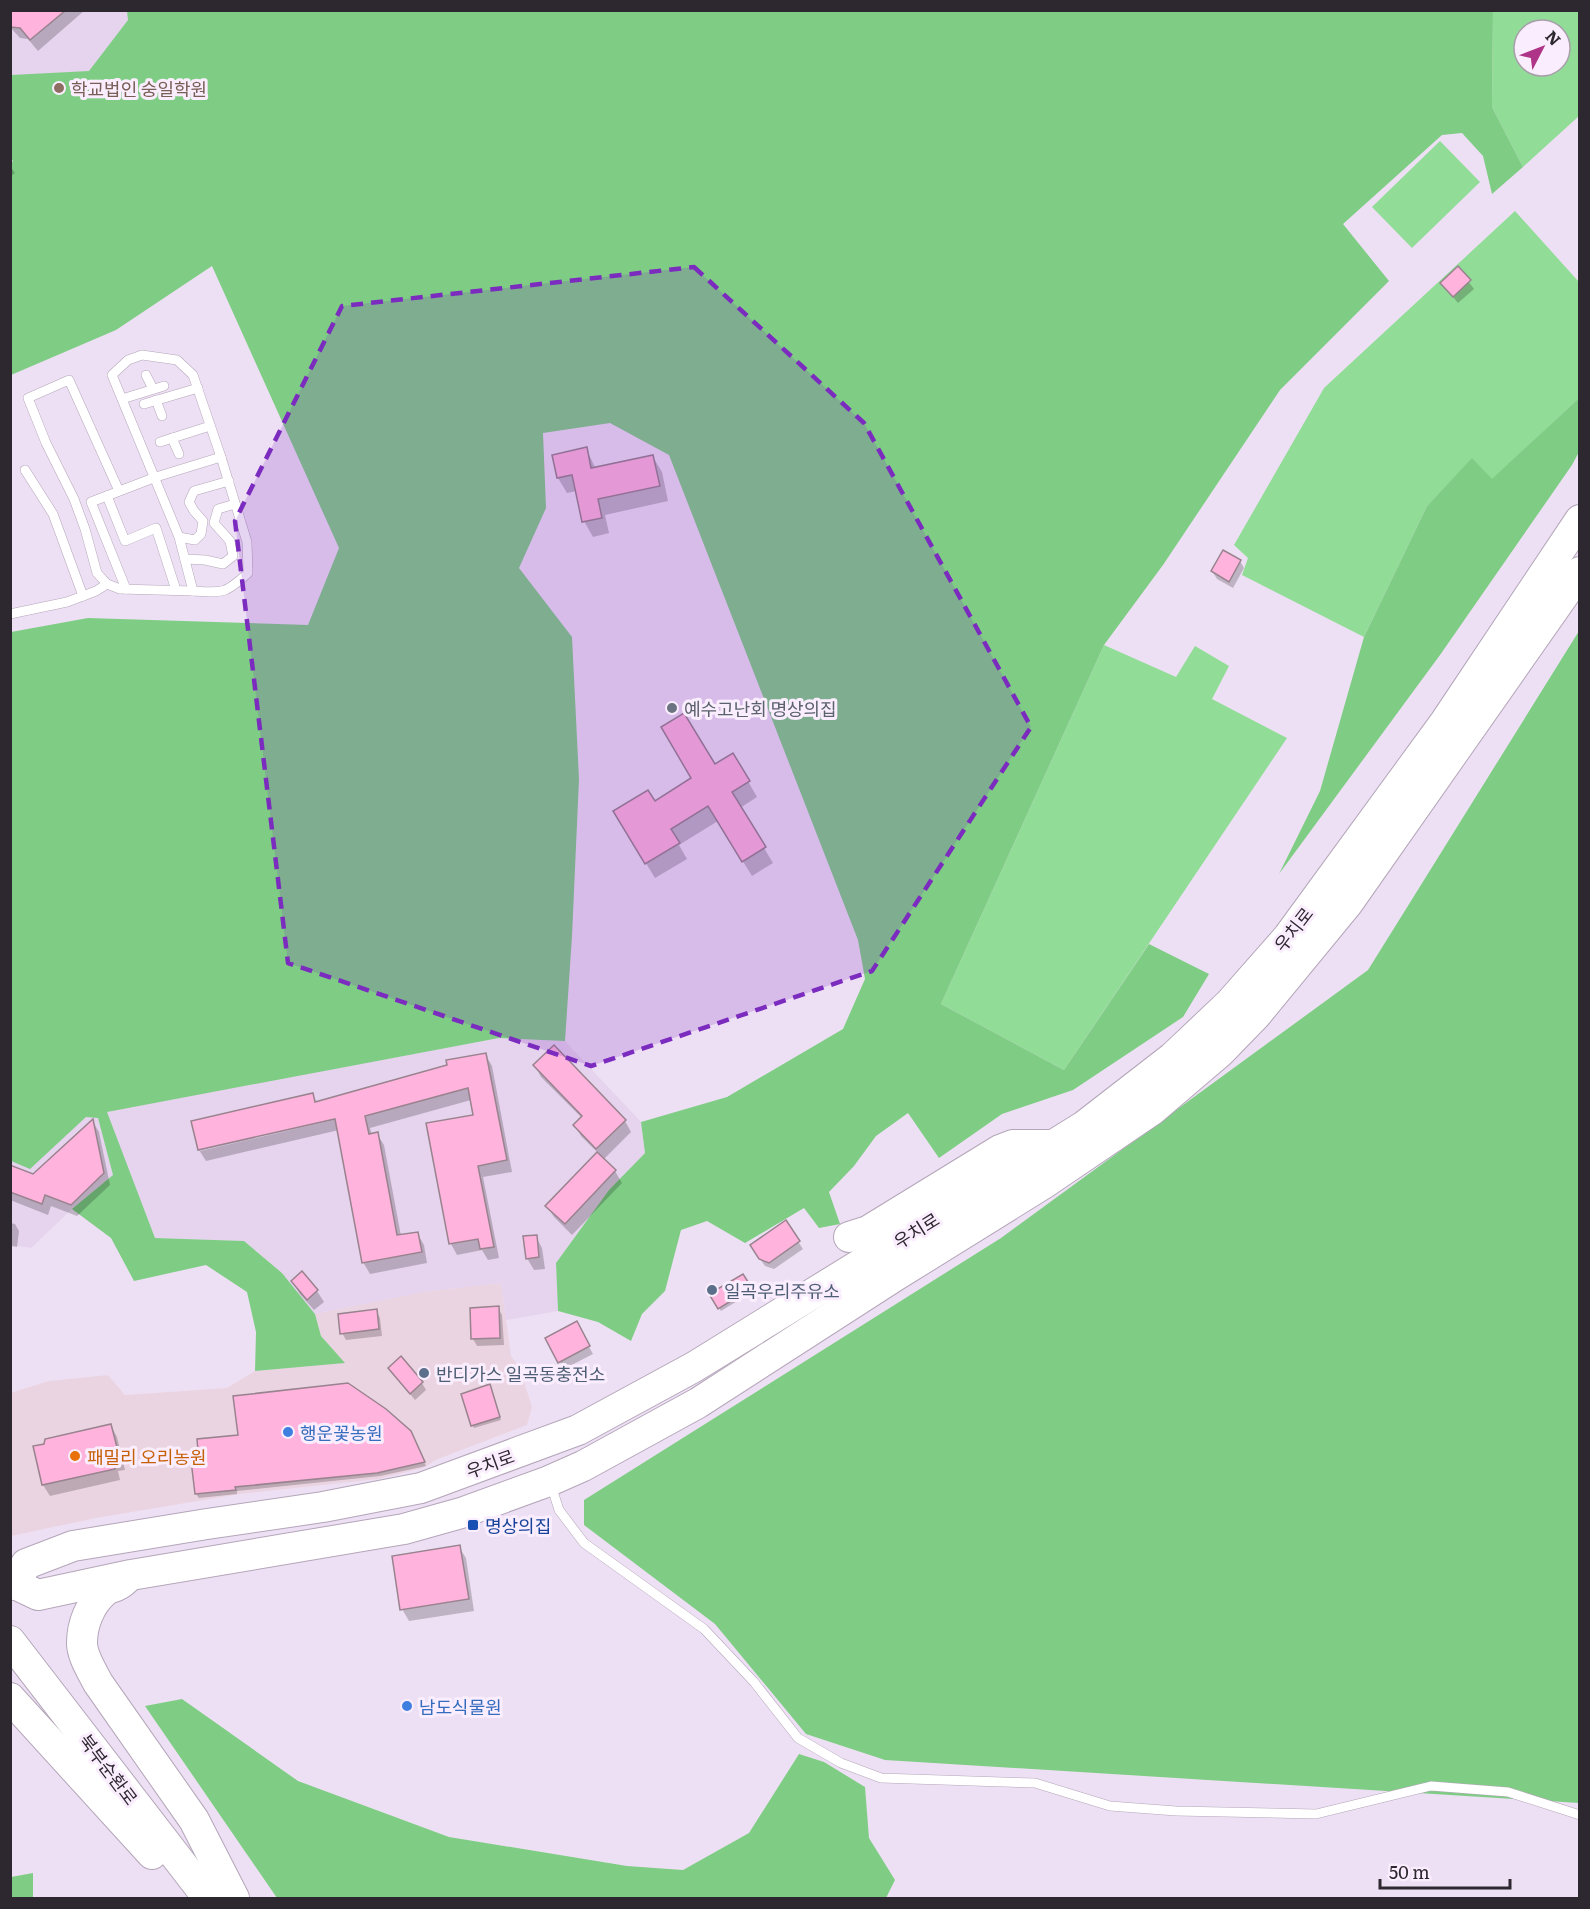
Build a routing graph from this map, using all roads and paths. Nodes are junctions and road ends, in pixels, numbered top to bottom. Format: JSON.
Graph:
{"nodes":[{"id":1,"x":146,"y":375,"type":"dead end"},
{"id":2,"x":164,"y":386,"type":"dead end"},
{"id":3,"x":198,"y":388,"type":"junction"},
{"id":4,"x":153,"y":389,"type":"junction"},
{"id":5,"x":122,"y":399,"type":"junction"},
{"id":6,"x":156,"y":400,"type":"junction"},
{"id":7,"x":144,"y":404,"type":"dead end"},
{"id":8,"x":162,"y":416,"type":"dead end"},
{"id":9,"x":210,"y":426,"type":"junction"},
{"id":10,"x":172,"y":438,"type":"junction"},
{"id":11,"x":160,"y":442,"type":"dead end"},
{"id":12,"x":179,"y":454,"type":"dead end"},
{"id":13,"x":221,"y":457,"type":"junction"},
{"id":14,"x":25,"y":470,"type":"dead end"},
{"id":15,"x":156,"y":477,"type":"junction"},
{"id":16,"x":229,"y":481,"type":"junction"},
{"id":17,"x":119,"y":491,"type":"junction"},
{"id":18,"x":106,"y":496,"type":"junction"},
{"id":19,"x":235,"y":504,"type":"junction"},
{"id":20,"x":1580,"y":520,"type":"edge"},
{"id":21,"x":179,"y":537,"type":"junction"},
{"id":22,"x":185,"y":559,"type":"junction"},
{"id":23,"x":1580,"y":572,"type":"edge"},
{"id":24,"x":107,"y":584,"type":"junction"},
{"id":25,"x":126,"y":589,"type":"junction"},
{"id":26,"x":176,"y":590,"type":"junction"},
{"id":27,"x":193,"y":591,"type":"junction"},
{"id":28,"x":83,"y":596,"type":"junction"},
{"id":29,"x":10,"y":614,"type":"edge"},
{"id":30,"x":1052,"y":1145,"type":"junction"},
{"id":31,"x":849,"y":1237,"type":"dead end"},
{"id":32,"x":549,"y":1481,"type":"junction"},
{"id":33,"x":131,"y":1575,"type":"junction"},
{"id":34,"x":13,"y":1584,"type":"edge"},
{"id":35,"x":10,"y":1641,"type":"edge"},
{"id":36,"x":10,"y":1698,"type":"edge"},
{"id":37,"x":1580,"y":1815,"type":"edge"},
{"id":38,"x":192,"y":1899,"type":"edge"},
{"id":39,"x":208,"y":1899,"type":"edge"},
{"id":40,"x":234,"y":1899,"type":"edge"}],
"edges":[{"from":1,"to":4,"type":"lane"},
{"from":2,"to":4,"type":"lane"},
{"from":3,"to":5,"type":"lane"},
{"from":3,"to":6,"type":"lane"},
{"from":3,"to":9,"type":"lane"},
{"from":4,"to":5,"type":"lane"},
{"from":5,"to":15,"type":"lane"},
{"from":6,"to":7,"type":"lane"},
{"from":6,"to":8,"type":"lane"},
{"from":9,"to":10,"type":"lane"},
{"from":9,"to":13,"type":"lane"},
{"from":10,"to":11,"type":"lane"},
{"from":10,"to":12,"type":"lane"},
{"from":13,"to":15,"type":"lane"},
{"from":13,"to":16,"type":"lane"},
{"from":14,"to":28,"type":"lane"},
{"from":15,"to":17,"type":"lane"},
{"from":15,"to":21,"type":"lane"},
{"from":16,"to":19,"type":"lane"},
{"from":16,"to":21,"type":"lane"},
{"from":17,"to":18,"type":"lane"},
{"from":17,"to":24,"type":"lane"},
{"from":18,"to":25,"type":"lane"},
{"from":18,"to":26,"type":"lane"},
{"from":19,"to":22,"type":"lane"},
{"from":19,"to":27,"type":"lane"},
{"from":20,"to":30,"type":"main road","name":"우치로"},
{"from":21,"to":22,"type":"lane"},
{"from":22,"to":27,"type":"lane"},
{"from":23,"to":32,"type":"main road","name":"우치로"},
{"from":24,"to":25,"type":"lane"},
{"from":24,"to":28,"type":"lane"},
{"from":25,"to":26,"type":"lane"},
{"from":26,"to":27,"type":"lane"},
{"from":28,"to":29,"type":"lane"},
{"from":30,"to":31,"type":"main road"},
{"from":30,"to":34,"type":"main road","name":"우치로"},
{"from":32,"to":33,"type":"main road","name":"우치로"},
{"from":32,"to":37,"type":"lane"},
{"from":33,"to":34,"type":"main road","name":"우치로"},
{"from":33,"to":40,"type":"main road"},
{"from":35,"to":39,"type":"main road","name":"북부순환로"},
{"from":36,"to":38,"type":"main road"}]}
